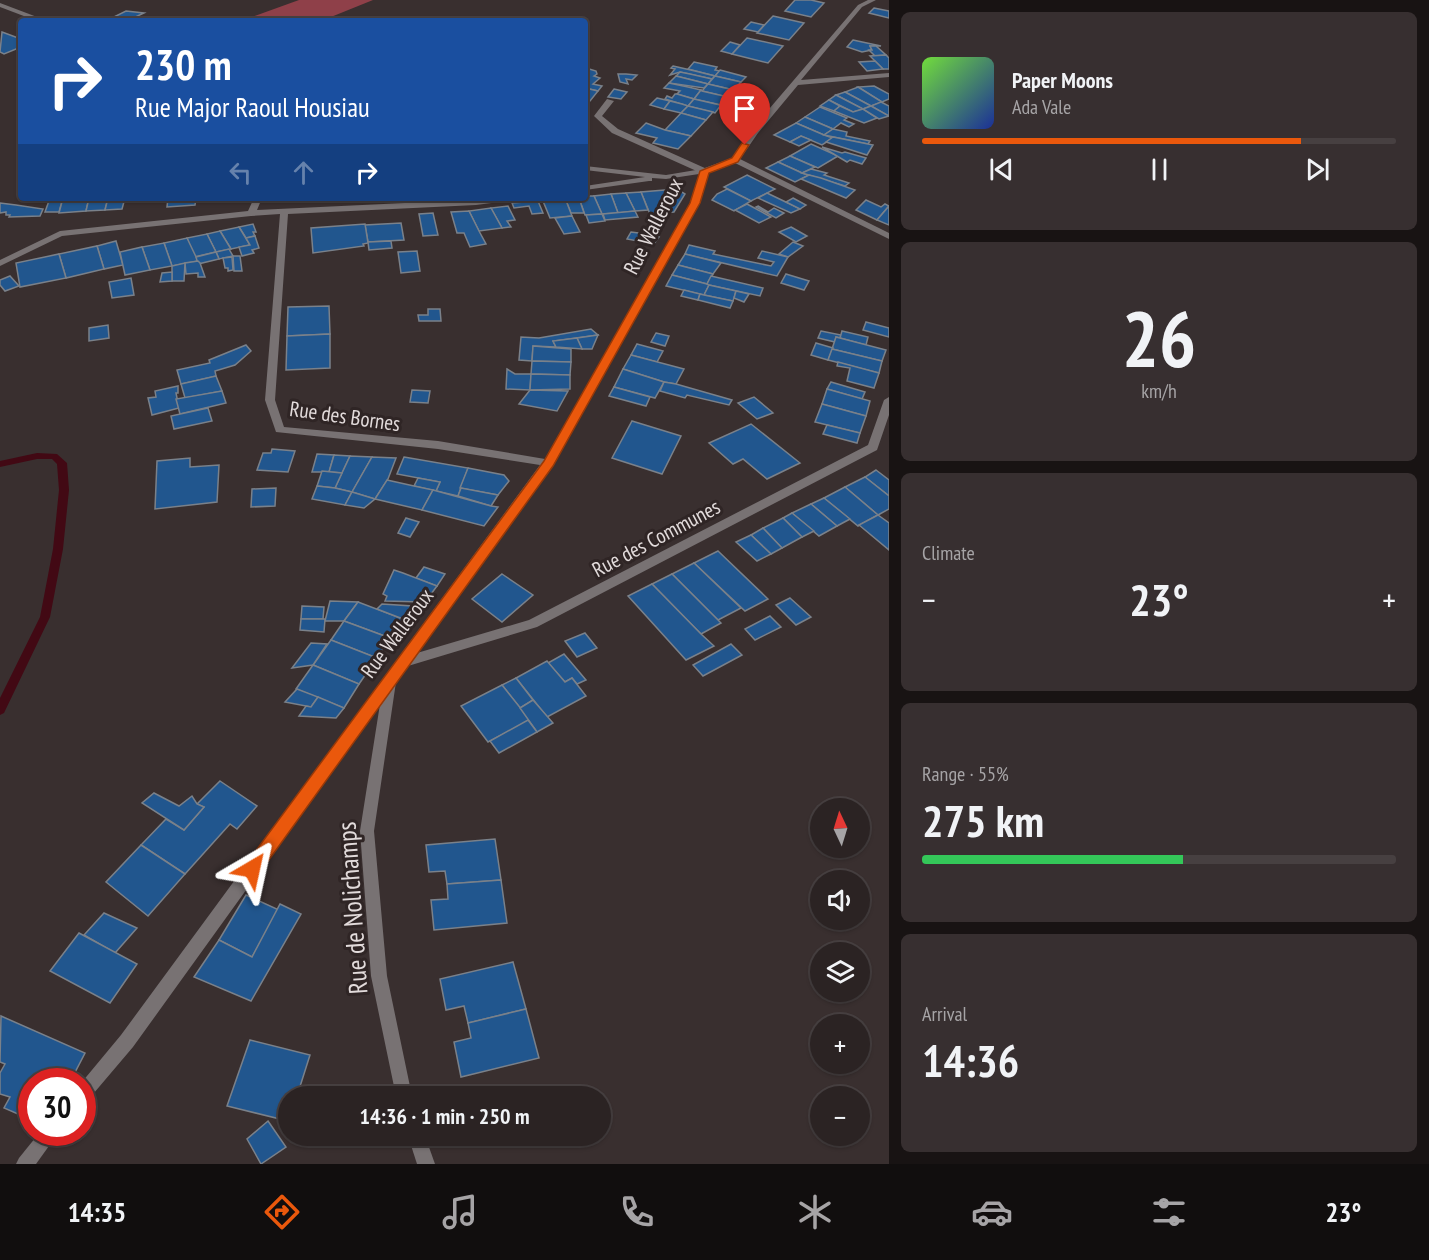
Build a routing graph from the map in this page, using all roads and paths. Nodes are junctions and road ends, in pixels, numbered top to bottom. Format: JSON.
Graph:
{"nodes":[{"id":1,"x":873,"y":0,"type":"edge"},
{"id":2,"x":0,"y":5,"type":"edge"},
{"id":3,"x":35,"y":18,"type":"edge"},
{"id":4,"x":889,"y":75,"type":"edge"},
{"id":5,"x":795,"y":83,"type":"junction"},
{"id":6,"x":610,"y":101,"type":"dead end"},
{"id":7,"x":735,"y":160,"type":"junction"},
{"id":8,"x":588,"y":168,"type":"edge"},
{"id":9,"x":704,"y":171,"type":"junction"},
{"id":10,"x":666,"y":177,"type":"junction"},
{"id":11,"x":588,"y":188,"type":"edge"},
{"id":12,"x":257,"y":201,"type":"edge"},
{"id":13,"x":484,"y":201,"type":"edge"},
{"id":14,"x":284,"y":212,"type":"junction"},
{"id":15,"x":251,"y":213,"type":"junction"},
{"id":16,"x":889,"y":236,"type":"edge"},
{"id":17,"x":0,"y":263,"type":"edge"},
{"id":18,"x":889,"y":400,"type":"edge"},
{"id":19,"x":548,"y":463,"type":"junction"},
{"id":20,"x":403,"y":662,"type":"junction"},
{"id":21,"x":390,"y":678,"type":"junction"},
{"id":22,"x":96,"y":1078,"type":"edge"},
{"id":23,"x":402,"y":1086,"type":"edge"},
{"id":24,"x":40,"y":1146,"type":"edge"},
{"id":25,"x":420,"y":1146,"type":"edge"},
{"id":26,"x":25,"y":1164,"type":"edge"},
{"id":27,"x":426,"y":1164,"type":"edge"}],
"edges":[{"from":1,"to":5,"type":"street"},
{"from":2,"to":3,"type":"street"},
{"from":4,"to":5,"type":"street"},
{"from":5,"to":7,"type":"street"},
{"from":6,"to":9,"type":"street"},
{"from":7,"to":9,"type":"street"},
{"from":7,"to":16,"type":"street"},
{"from":8,"to":10,"type":"street"},
{"from":9,"to":10,"type":"street"},
{"from":9,"to":19,"type":"street","name":"Rue Walleroux"},
{"from":10,"to":11,"type":"street"},
{"from":12,"to":15,"type":"street"},
{"from":13,"to":14,"type":"street"},
{"from":14,"to":15,"type":"street"},
{"from":14,"to":19,"type":"street","name":"Rue des Bornes"},
{"from":15,"to":17,"type":"street"},
{"from":18,"to":20,"type":"street","name":"Rue des Communes"},
{"from":19,"to":20,"type":"street","name":"Rue Walleroux"},
{"from":20,"to":21,"type":"street","name":"Rue Walleroux"},
{"from":21,"to":22,"type":"street","name":"Rue Walleroux"},
{"from":21,"to":23,"type":"street","name":"Rue de Nolichamps"},
{"from":24,"to":26,"type":"street"},
{"from":25,"to":27,"type":"street"}]}
